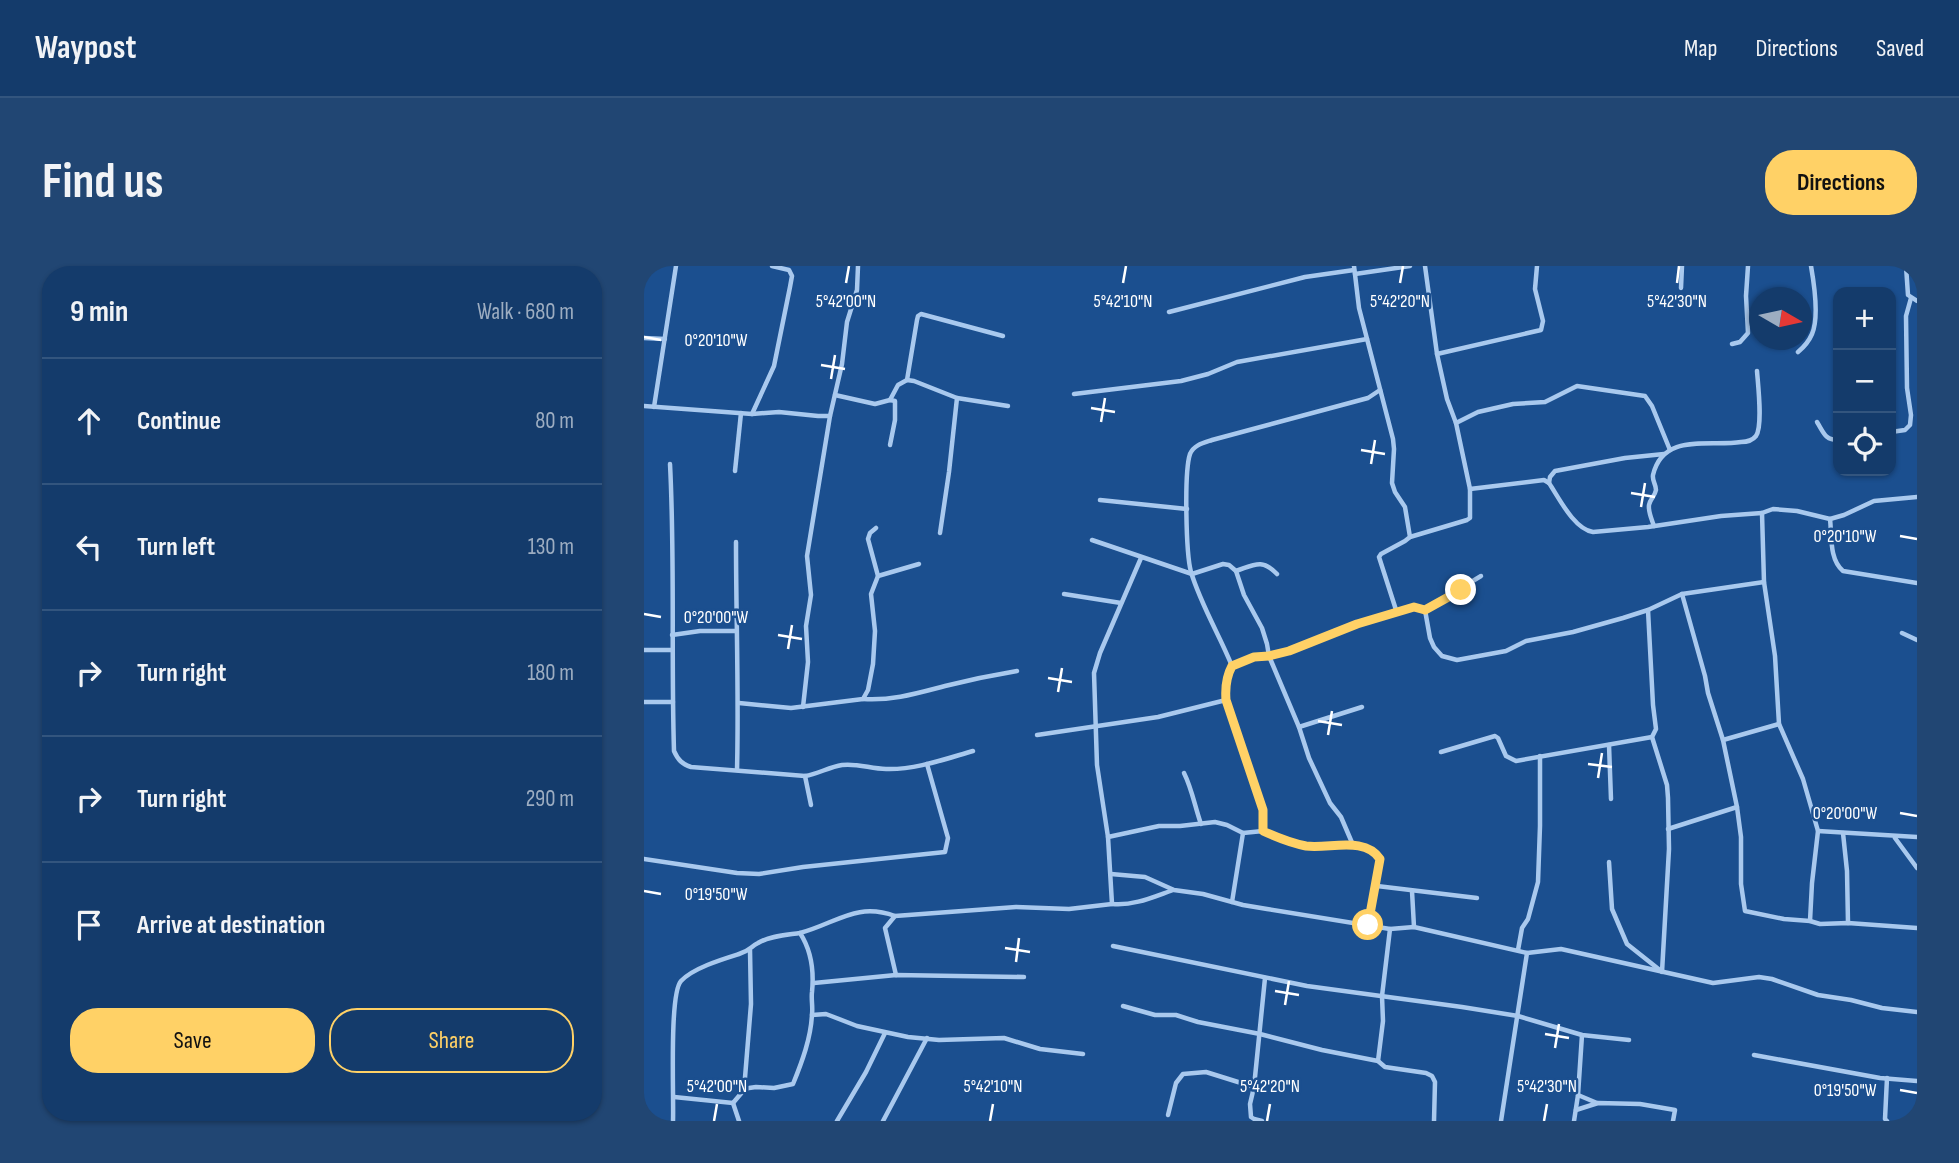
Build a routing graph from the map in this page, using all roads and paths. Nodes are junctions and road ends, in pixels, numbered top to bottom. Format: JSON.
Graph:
{"nodes":[{"id":1,"x":676,"y":266,"type":"edge"},
{"id":2,"x":772,"y":266,"type":"edge"},
{"id":3,"x":796,"y":266,"type":"edge"},
{"id":4,"x":858,"y":266,"type":"edge"},
{"id":5,"x":1410,"y":266,"type":"edge"},
{"id":6,"x":1425,"y":266,"type":"edge"},
{"id":7,"x":1538,"y":266,"type":"edge"},
{"id":8,"x":1682,"y":266,"type":"edge"},
{"id":9,"x":1748,"y":266,"type":"edge"},
{"id":10,"x":1811,"y":266,"type":"edge"},
{"id":11,"x":1906,"y":266,"type":"edge"},
{"id":12,"x":1354,"y":270,"type":"edge"},
{"id":13,"x":792,"y":276,"type":"junction"},
{"id":14,"x":1681,"y":288,"type":"dead end"},
{"id":15,"x":1911,"y":298,"type":"junction"},
{"id":16,"x":1917,"y":301,"type":"edge"},
{"id":17,"x":1169,"y":312,"type":"dead end"},
{"id":18,"x":1003,"y":336,"type":"dead end"},
{"id":19,"x":644,"y":338,"type":"edge"},
{"id":20,"x":665,"y":339,"type":"junction"},
{"id":21,"x":1367,"y":339,"type":"junction"},
{"id":22,"x":1732,"y":344,"type":"dead end"},
{"id":23,"x":1798,"y":352,"type":"dead end"},
{"id":24,"x":1437,"y":354,"type":"junction"},
{"id":25,"x":1757,"y":372,"type":"dead end"},
{"id":26,"x":906,"y":380,"type":"junction"},
{"id":27,"x":1380,"y":390,"type":"junction"},
{"id":28,"x":1074,"y":394,"type":"dead end"},
{"id":29,"x":835,"y":395,"type":"junction"},
{"id":30,"x":957,"y":398,"type":"junction"},
{"id":31,"x":890,"y":400,"type":"junction"},
{"id":32,"x":644,"y":406,"type":"edge"},
{"id":33,"x":1008,"y":406,"type":"dead end"},
{"id":34,"x":654,"y":407,"type":"junction"},
{"id":35,"x":741,"y":414,"type":"junction"},
{"id":36,"x":752,"y":414,"type":"junction"},
{"id":37,"x":830,"y":416,"type":"junction"},
{"id":38,"x":1817,"y":422,"type":"dead end"},
{"id":39,"x":1456,"y":423,"type":"junction"},
{"id":40,"x":1896,"y":431,"type":"edge"},
{"id":41,"x":1833,"y":440,"type":"edge"},
{"id":42,"x":890,"y":445,"type":"dead end"},
{"id":43,"x":1670,"y":450,"type":"junction"},
{"id":44,"x":1664,"y":454,"type":"junction"},
{"id":45,"x":670,"y":464,"type":"dead end"},
{"id":46,"x":735,"y":471,"type":"dead end"},
{"id":47,"x":1549,"y":483,"type":"junction"},
{"id":48,"x":1470,"y":489,"type":"junction"},
{"id":49,"x":1917,"y":497,"type":"edge"},
{"id":50,"x":1100,"y":500,"type":"dead end"},
{"id":51,"x":1187,"y":509,"type":"junction"},
{"id":52,"x":1762,"y":513,"type":"junction"},
{"id":53,"x":1830,"y":519,"type":"junction"},
{"id":54,"x":1654,"y":526,"type":"junction"},
{"id":55,"x":876,"y":528,"type":"dead end"},
{"id":56,"x":940,"y":533,"type":"dead end"},
{"id":57,"x":1410,"y":537,"type":"junction"},
{"id":58,"x":1092,"y":540,"type":"dead end"},
{"id":59,"x":736,"y":542,"type":"dead end"},
{"id":60,"x":1141,"y":558,"type":"junction"},
{"id":61,"x":919,"y":564,"type":"dead end"},
{"id":62,"x":1236,"y":571,"type":"junction"},
{"id":63,"x":1277,"y":574,"type":"dead end"},
{"id":64,"x":1192,"y":575,"type":"junction"},
{"id":65,"x":878,"y":576,"type":"junction"},
{"id":66,"x":1480,"y":576,"type":"dead end"},
{"id":67,"x":1764,"y":582,"type":"junction"},
{"id":68,"x":1917,"y":583,"type":"edge"},
{"id":69,"x":1064,"y":594,"type":"dead end"},
{"id":70,"x":1682,"y":594,"type":"junction"},
{"id":71,"x":1121,"y":603,"type":"junction"},
{"id":72,"x":1425,"y":610,"type":"junction"},
{"id":73,"x":1648,"y":610,"type":"junction"},
{"id":74,"x":1397,"y":612,"type":"junction"},
{"id":75,"x":736,"y":631,"type":"junction"},
{"id":76,"x":1902,"y":633,"type":"dead end"},
{"id":77,"x":672,"y":635,"type":"junction"},
{"id":78,"x":1917,"y":640,"type":"edge"},
{"id":79,"x":644,"y":650,"type":"edge"},
{"id":80,"x":672,"y":650,"type":"junction"},
{"id":81,"x":1269,"y":656,"type":"junction"},
{"id":82,"x":1232,"y":666,"type":"junction"},
{"id":83,"x":1017,"y":671,"type":"dead end"},
{"id":84,"x":863,"y":699,"type":"junction"},
{"id":85,"x":1226,"y":700,"type":"junction"},
{"id":86,"x":644,"y":702,"type":"edge"},
{"id":87,"x":673,"y":702,"type":"junction"},
{"id":88,"x":739,"y":703,"type":"junction"},
{"id":89,"x":803,"y":707,"type":"junction"},
{"id":90,"x":1362,"y":707,"type":"dead end"},
{"id":91,"x":1779,"y":724,"type":"junction"},
{"id":92,"x":1096,"y":726,"type":"junction"},
{"id":93,"x":1299,"y":727,"type":"junction"},
{"id":94,"x":1037,"y":735,"type":"dead end"},
{"id":95,"x":1653,"y":737,"type":"junction"},
{"id":96,"x":1723,"y":740,"type":"junction"},
{"id":97,"x":1609,"y":745,"type":"junction"},
{"id":98,"x":973,"y":751,"type":"dead end"},
{"id":99,"x":1441,"y":752,"type":"dead end"},
{"id":100,"x":1540,"y":756,"type":"junction"},
{"id":101,"x":927,"y":764,"type":"junction"},
{"id":102,"x":737,"y":771,"type":"junction"},
{"id":103,"x":1184,"y":773,"type":"dead end"},
{"id":104,"x":805,"y":776,"type":"junction"},
{"id":105,"x":1611,"y":799,"type":"dead end"},
{"id":106,"x":811,"y":805,"type":"dead end"},
{"id":107,"x":1737,"y":807,"type":"junction"},
{"id":108,"x":1201,"y":824,"type":"junction"},
{"id":109,"x":1668,"y":828,"type":"junction"},
{"id":110,"x":1263,"y":831,"type":"junction"},
{"id":111,"x":1818,"y":831,"type":"junction"},
{"id":112,"x":1243,"y":833,"type":"junction"},
{"id":113,"x":1843,"y":833,"type":"junction"},
{"id":114,"x":1108,"y":837,"type":"junction"},
{"id":115,"x":1895,"y":837,"type":"junction"},
{"id":116,"x":1917,"y":837,"type":"edge"},
{"id":117,"x":1353,"y":845,"type":"junction"},
{"id":118,"x":644,"y":859,"type":"edge"},
{"id":119,"x":1609,"y":862,"type":"dead end"},
{"id":120,"x":1917,"y":868,"type":"edge"},
{"id":121,"x":1111,"y":874,"type":"junction"},
{"id":122,"x":1377,"y":886,"type":"junction"},
{"id":123,"x":1174,"y":890,"type":"junction"},
{"id":124,"x":1412,"y":891,"type":"junction"},
{"id":125,"x":1477,"y":898,"type":"dead end"},
{"id":126,"x":1232,"y":902,"type":"junction"},
{"id":127,"x":1112,"y":904,"type":"junction"},
{"id":128,"x":895,"y":916,"type":"junction"},
{"id":129,"x":1810,"y":921,"type":"junction"},
{"id":130,"x":1848,"y":923,"type":"junction"},
{"id":131,"x":1368,"y":925,"type":"junction"},
{"id":132,"x":1414,"y":927,"type":"junction"},
{"id":133,"x":1917,"y":928,"type":"edge"},
{"id":134,"x":1390,"y":929,"type":"junction"},
{"id":135,"x":800,"y":933,"type":"junction"},
{"id":136,"x":1113,"y":946,"type":"dead end"},
{"id":137,"x":750,"y":950,"type":"junction"},
{"id":138,"x":1518,"y":950,"type":"junction"},
{"id":139,"x":1527,"y":953,"type":"junction"},
{"id":140,"x":1662,"y":972,"type":"junction"},
{"id":141,"x":896,"y":975,"type":"junction"},
{"id":142,"x":1024,"y":977,"type":"dead end"},
{"id":143,"x":1265,"y":978,"type":"junction"},
{"id":144,"x":814,"y":983,"type":"junction"},
{"id":145,"x":1382,"y":996,"type":"junction"},
{"id":146,"x":1123,"y":1006,"type":"dead end"},
{"id":147,"x":1917,"y":1012,"type":"edge"},
{"id":148,"x":813,"y":1015,"type":"junction"},
{"id":149,"x":1518,"y":1016,"type":"junction"},
{"id":150,"x":886,"y":1033,"type":"junction"},
{"id":151,"x":1260,"y":1034,"type":"junction"},
{"id":152,"x":1582,"y":1035,"type":"junction"},
{"id":153,"x":927,"y":1038,"type":"junction"},
{"id":154,"x":1629,"y":1040,"type":"dead end"},
{"id":155,"x":1083,"y":1055,"type":"dead end"},
{"id":156,"x":1754,"y":1055,"type":"dead end"},
{"id":157,"x":1378,"y":1061,"type":"junction"},
{"id":158,"x":1887,"y":1078,"type":"junction"},
{"id":159,"x":1917,"y":1081,"type":"edge"},
{"id":160,"x":1254,"y":1087,"type":"junction"},
{"id":161,"x":744,"y":1090,"type":"junction"},
{"id":162,"x":1578,"y":1095,"type":"junction"},
{"id":163,"x":674,"y":1097,"type":"junction"},
{"id":164,"x":733,"y":1103,"type":"junction"},
{"id":165,"x":1598,"y":1103,"type":"junction"},
{"id":166,"x":1576,"y":1110,"type":"junction"},
{"id":167,"x":1168,"y":1115,"type":"dead end"},
{"id":168,"x":673,"y":1121,"type":"edge"},
{"id":169,"x":739,"y":1121,"type":"edge"},
{"id":170,"x":837,"y":1121,"type":"edge"},
{"id":171,"x":883,"y":1121,"type":"edge"},
{"id":172,"x":1262,"y":1121,"type":"edge"},
{"id":173,"x":1434,"y":1121,"type":"edge"},
{"id":174,"x":1501,"y":1121,"type":"edge"},
{"id":175,"x":1574,"y":1121,"type":"edge"},
{"id":176,"x":1673,"y":1121,"type":"edge"},
{"id":177,"x":1887,"y":1121,"type":"edge"}],
"edges":[{"from":1,"to":20,"type":"street"},
{"from":2,"to":13,"type":"street"},
{"from":3,"to":13,"type":"street"},
{"from":4,"to":29,"type":"street"},
{"from":5,"to":12,"type":"street"},
{"from":6,"to":24,"type":"street"},
{"from":7,"to":24,"type":"street"},
{"from":8,"to":14,"type":"street"},
{"from":9,"to":22,"type":"street"},
{"from":10,"to":23,"type":"street"},
{"from":11,"to":15,"type":"street"},
{"from":12,"to":17,"type":"street"},
{"from":12,"to":21,"type":"street"},
{"from":13,"to":36,"type":"street"},
{"from":15,"to":16,"type":"street"},
{"from":15,"to":40,"type":"street"},
{"from":18,"to":26,"type":"street"},
{"from":19,"to":20,"type":"street"},
{"from":20,"to":34,"type":"street"},
{"from":21,"to":27,"type":"street"},
{"from":21,"to":28,"type":"street"},
{"from":24,"to":39,"type":"street"},
{"from":25,"to":43,"type":"street"},
{"from":26,"to":30,"type":"street"},
{"from":26,"to":31,"type":"street"},
{"from":27,"to":51,"type":"street"},
{"from":27,"to":57,"type":"street"},
{"from":29,"to":31,"type":"street"},
{"from":29,"to":37,"type":"street"},
{"from":30,"to":33,"type":"street"},
{"from":30,"to":56,"type":"street"},
{"from":31,"to":42,"type":"street"},
{"from":32,"to":34,"type":"street"},
{"from":34,"to":35,"type":"street"},
{"from":35,"to":36,"type":"street"},
{"from":35,"to":46,"type":"street"},
{"from":36,"to":37,"type":"street"},
{"from":37,"to":89,"type":"street"},
{"from":38,"to":41,"type":"street"},
{"from":39,"to":43,"type":"street"},
{"from":39,"to":48,"type":"street"},
{"from":43,"to":44,"type":"street"},
{"from":44,"to":47,"type":"street"},
{"from":44,"to":54,"type":"street"},
{"from":45,"to":77,"type":"street"},
{"from":47,"to":48,"type":"street"},
{"from":47,"to":54,"type":"street"},
{"from":48,"to":57,"type":"street"},
{"from":49,"to":53,"type":"street"},
{"from":50,"to":51,"type":"street"},
{"from":51,"to":64,"type":"street"},
{"from":52,"to":53,"type":"street"},
{"from":52,"to":54,"type":"street"},
{"from":52,"to":67,"type":"street"},
{"from":53,"to":68,"type":"street"},
{"from":55,"to":65,"type":"street"},
{"from":57,"to":74,"type":"street"},
{"from":58,"to":60,"type":"street"},
{"from":59,"to":75,"type":"street"},
{"from":60,"to":64,"type":"street"},
{"from":60,"to":71,"type":"street"},
{"from":61,"to":65,"type":"street"},
{"from":62,"to":63,"type":"street"},
{"from":62,"to":64,"type":"street"},
{"from":62,"to":81,"type":"street"},
{"from":64,"to":82,"type":"street"},
{"from":65,"to":84,"type":"street"},
{"from":66,"to":72,"type":"street"},
{"from":67,"to":70,"type":"street"},
{"from":67,"to":91,"type":"street"},
{"from":69,"to":71,"type":"street"},
{"from":70,"to":73,"type":"street"},
{"from":70,"to":96,"type":"street"},
{"from":71,"to":92,"type":"street"},
{"from":72,"to":73,"type":"street"},
{"from":72,"to":74,"type":"street"},
{"from":73,"to":95,"type":"street"},
{"from":74,"to":81,"type":"street"},
{"from":75,"to":77,"type":"street"},
{"from":75,"to":88,"type":"street"},
{"from":76,"to":78,"type":"street"},
{"from":77,"to":80,"type":"street"},
{"from":79,"to":80,"type":"street"},
{"from":80,"to":87,"type":"street"},
{"from":81,"to":82,"type":"street"},
{"from":81,"to":93,"type":"street"},
{"from":82,"to":85,"type":"street"},
{"from":83,"to":84,"type":"street"},
{"from":84,"to":89,"type":"street"},
{"from":85,"to":92,"type":"street"},
{"from":85,"to":110,"type":"street"},
{"from":86,"to":87,"type":"street"},
{"from":87,"to":102,"type":"street"},
{"from":88,"to":89,"type":"street"},
{"from":88,"to":102,"type":"street"},
{"from":90,"to":93,"type":"street"},
{"from":91,"to":96,"type":"street"},
{"from":91,"to":111,"type":"street"},
{"from":92,"to":94,"type":"street"},
{"from":92,"to":114,"type":"street"},
{"from":93,"to":117,"type":"street"},
{"from":95,"to":97,"type":"street"},
{"from":95,"to":109,"type":"street"},
{"from":96,"to":107,"type":"street"},
{"from":97,"to":100,"type":"street"},
{"from":97,"to":105,"type":"street"},
{"from":98,"to":101,"type":"street"},
{"from":99,"to":100,"type":"street"},
{"from":100,"to":138,"type":"street"},
{"from":101,"to":104,"type":"street"},
{"from":101,"to":118,"type":"street"},
{"from":102,"to":104,"type":"street"},
{"from":103,"to":108,"type":"street"},
{"from":104,"to":106,"type":"street"},
{"from":107,"to":109,"type":"street"},
{"from":107,"to":129,"type":"street"},
{"from":108,"to":112,"type":"street"},
{"from":108,"to":114,"type":"street"},
{"from":109,"to":140,"type":"street"},
{"from":110,"to":112,"type":"street"},
{"from":110,"to":117,"type":"street"},
{"from":111,"to":113,"type":"street"},
{"from":111,"to":129,"type":"street"},
{"from":112,"to":126,"type":"street"},
{"from":113,"to":115,"type":"street"},
{"from":113,"to":130,"type":"street"},
{"from":114,"to":121,"type":"street"},
{"from":115,"to":116,"type":"street"},
{"from":115,"to":120,"type":"street"},
{"from":117,"to":122,"type":"street"},
{"from":119,"to":140,"type":"street"},
{"from":121,"to":123,"type":"street"},
{"from":121,"to":127,"type":"street"},
{"from":122,"to":124,"type":"street"},
{"from":122,"to":131,"type":"street"},
{"from":123,"to":126,"type":"street"},
{"from":123,"to":127,"type":"street"},
{"from":124,"to":125,"type":"street"},
{"from":124,"to":132,"type":"street"},
{"from":126,"to":131,"type":"street"},
{"from":127,"to":128,"type":"street"},
{"from":128,"to":135,"type":"street"},
{"from":128,"to":141,"type":"street"},
{"from":129,"to":130,"type":"street"},
{"from":130,"to":133,"type":"street"},
{"from":131,"to":134,"type":"street"},
{"from":132,"to":134,"type":"street"},
{"from":132,"to":138,"type":"street"},
{"from":134,"to":145,"type":"street"},
{"from":135,"to":137,"type":"street"},
{"from":135,"to":144,"type":"street"},
{"from":136,"to":143,"type":"street"},
{"from":137,"to":161,"type":"street"},
{"from":137,"to":163,"type":"street"},
{"from":138,"to":139,"type":"street"},
{"from":139,"to":140,"type":"street"},
{"from":139,"to":149,"type":"street"},
{"from":140,"to":147,"type":"street"},
{"from":141,"to":142,"type":"street"},
{"from":141,"to":144,"type":"street"},
{"from":143,"to":145,"type":"street"},
{"from":143,"to":151,"type":"street"},
{"from":144,"to":148,"type":"street"},
{"from":145,"to":149,"type":"street"},
{"from":145,"to":157,"type":"street"},
{"from":146,"to":151,"type":"street"},
{"from":148,"to":150,"type":"street"},
{"from":148,"to":161,"type":"street"},
{"from":149,"to":152,"type":"street"},
{"from":149,"to":174,"type":"street"},
{"from":150,"to":153,"type":"street"},
{"from":150,"to":170,"type":"street"},
{"from":151,"to":157,"type":"street"},
{"from":151,"to":160,"type":"street"},
{"from":152,"to":154,"type":"street"},
{"from":152,"to":162,"type":"street"},
{"from":153,"to":155,"type":"street"},
{"from":153,"to":171,"type":"street"},
{"from":156,"to":158,"type":"street"},
{"from":157,"to":173,"type":"street"},
{"from":158,"to":159,"type":"street"},
{"from":158,"to":177,"type":"street"},
{"from":160,"to":167,"type":"street"},
{"from":160,"to":172,"type":"street"},
{"from":161,"to":164,"type":"street"},
{"from":162,"to":165,"type":"street"},
{"from":162,"to":166,"type":"street"},
{"from":163,"to":164,"type":"street"},
{"from":163,"to":168,"type":"street"},
{"from":164,"to":169,"type":"street"},
{"from":165,"to":166,"type":"street"},
{"from":165,"to":176,"type":"street"},
{"from":166,"to":175,"type":"street"}]}
